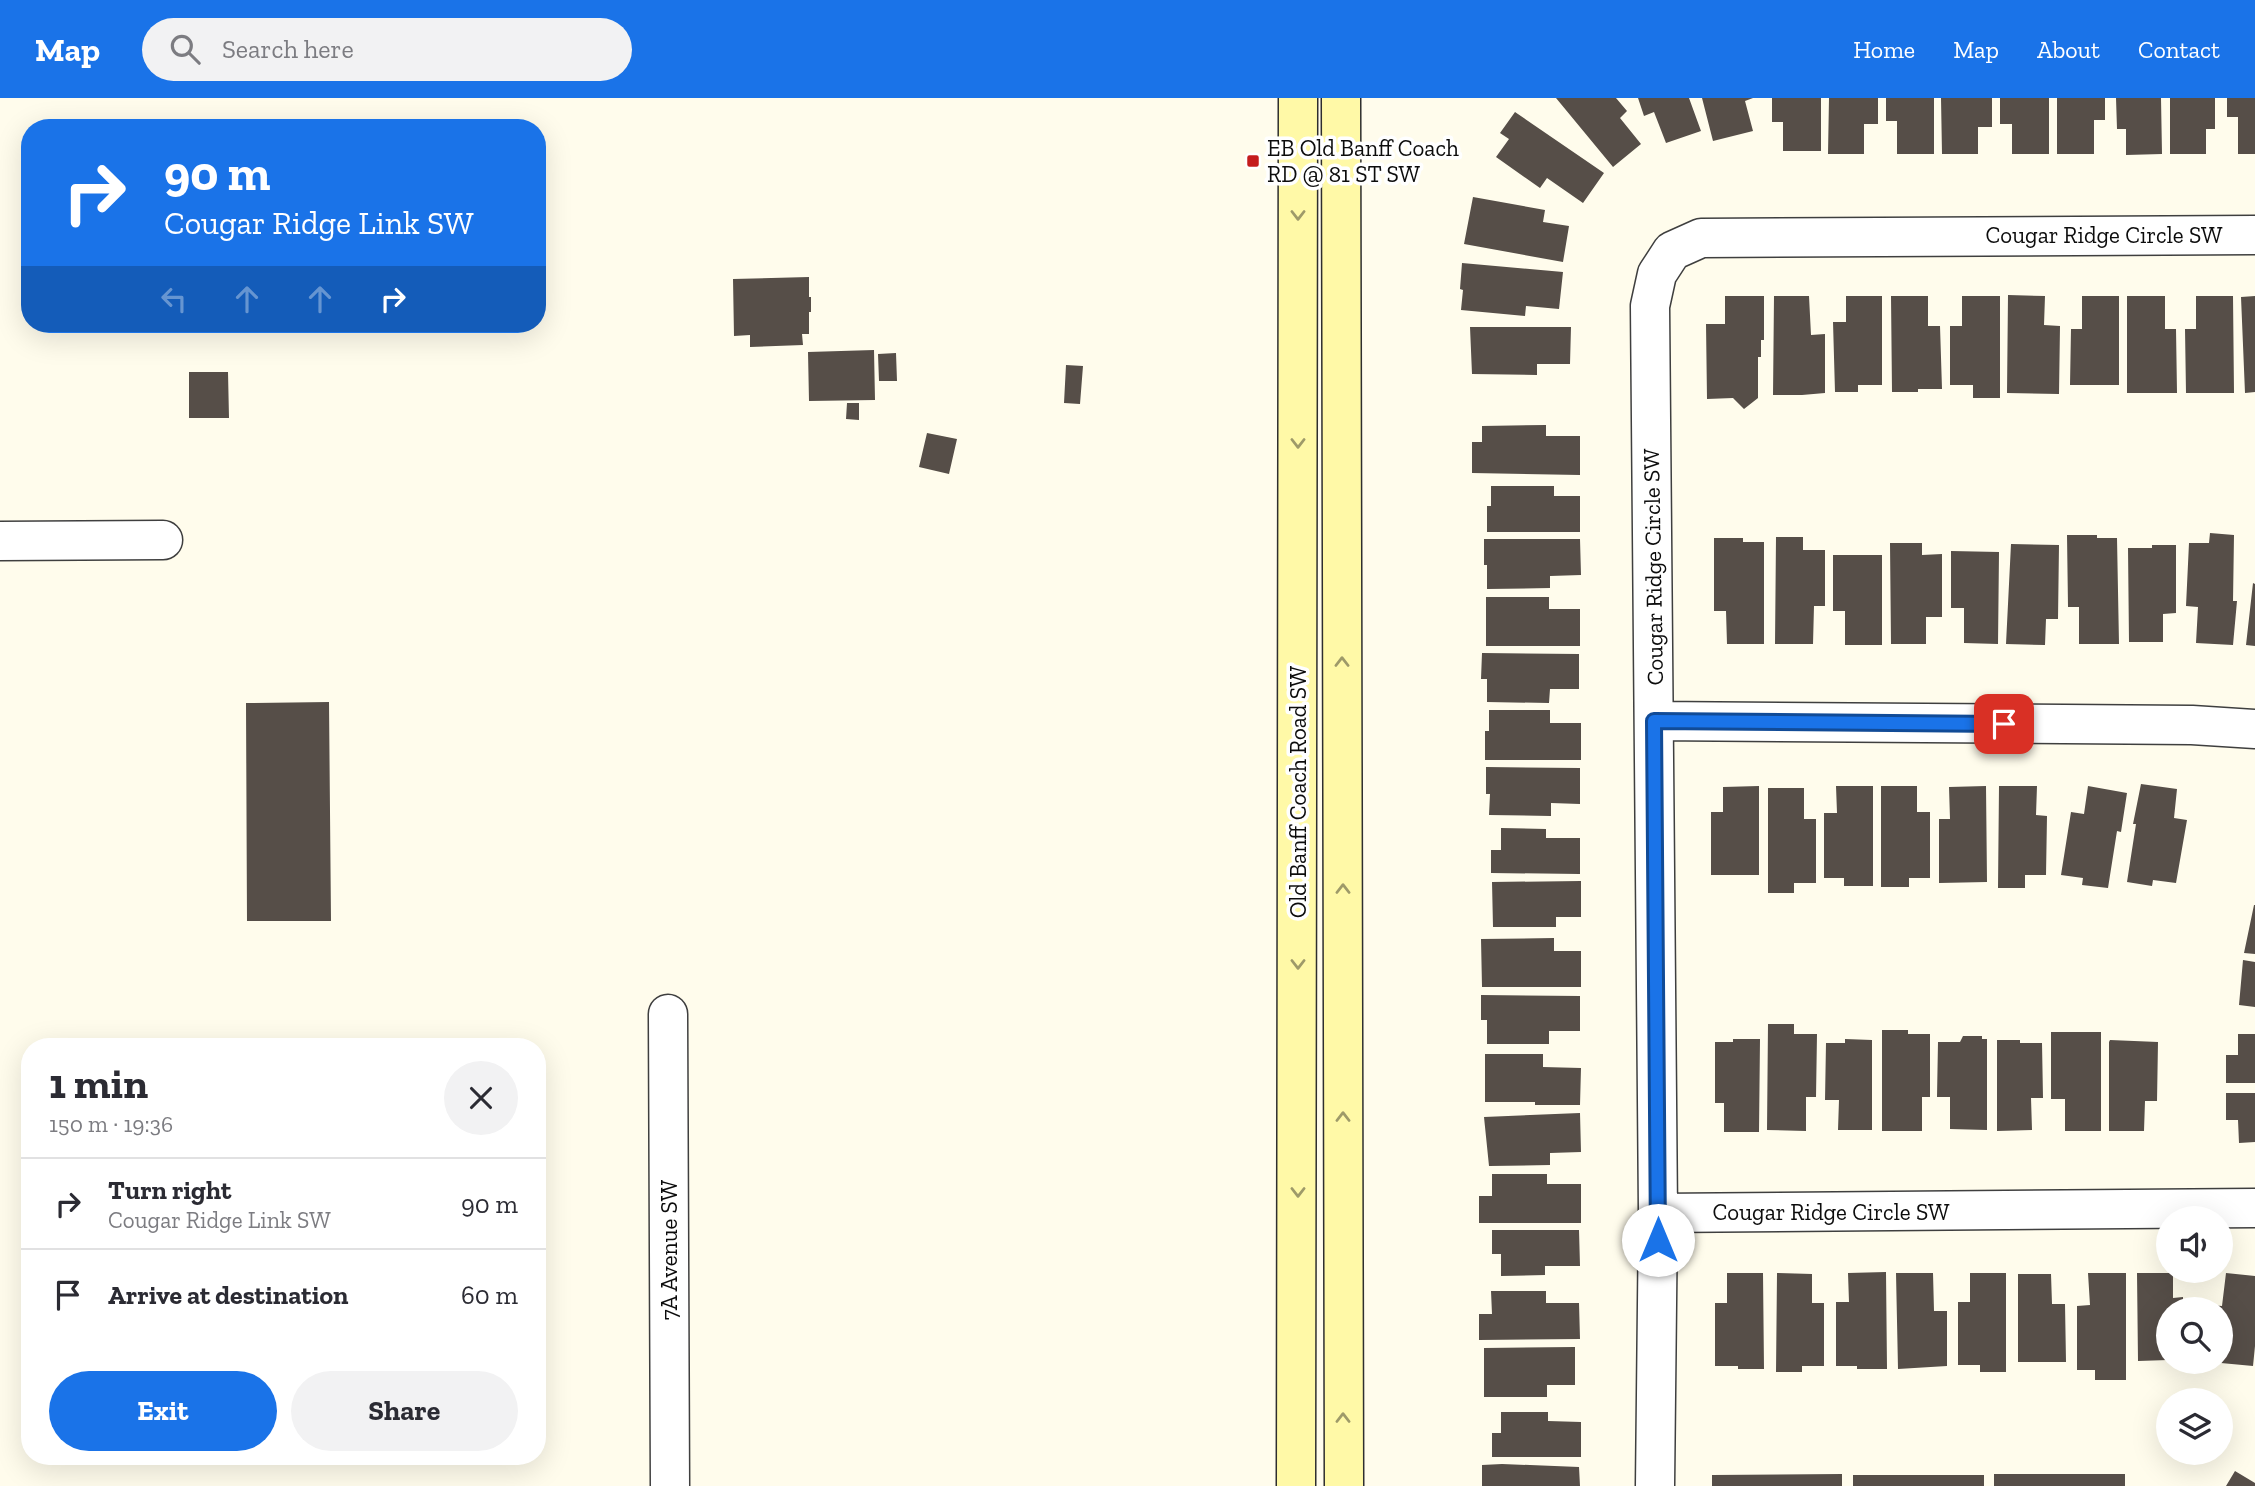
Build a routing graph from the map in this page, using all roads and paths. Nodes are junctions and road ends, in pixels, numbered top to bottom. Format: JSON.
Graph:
{"nodes":[{"id":1,"x":1298,"y":98,"type":"edge"},
{"id":2,"x":1341,"y":98,"type":"edge"},
{"id":3,"x":2255,"y":235,"type":"edge"},
{"id":4,"x":163,"y":540,"type":"dead end"},
{"id":5,"x":0,"y":541,"type":"edge"},
{"id":6,"x":1654,"y":721,"type":"junction"},
{"id":7,"x":2255,"y":729,"type":"edge"},
{"id":8,"x":668,"y":1014,"type":"dead end"},
{"id":9,"x":2255,"y":1208,"type":"edge"},
{"id":10,"x":1658,"y":1213,"type":"junction"},
{"id":11,"x":670,"y":1486,"type":"edge"},
{"id":12,"x":1296,"y":1486,"type":"edge"},
{"id":13,"x":1344,"y":1486,"type":"edge"},
{"id":14,"x":1655,"y":1486,"type":"edge"}],
"edges":[{"from":1,"to":12,"type":"main road","name":"Old Banff Coach Road SW","one_way":true},
{"from":13,"to":2,"type":"main road","name":"Old Banff Coach Road SW","one_way":true},
{"from":3,"to":6,"type":"street","name":"Cougar Ridge Circle SW"},
{"from":4,"to":5,"type":"street"},
{"from":6,"to":7,"type":"street"},
{"from":6,"to":10,"type":"street","name":"Cougar Ridge Circle SW"},
{"from":8,"to":11,"type":"street","name":"7A Avenue SW"},
{"from":9,"to":10,"type":"street","name":"Cougar Ridge Circle SW"},
{"from":10,"to":14,"type":"street"}]}
